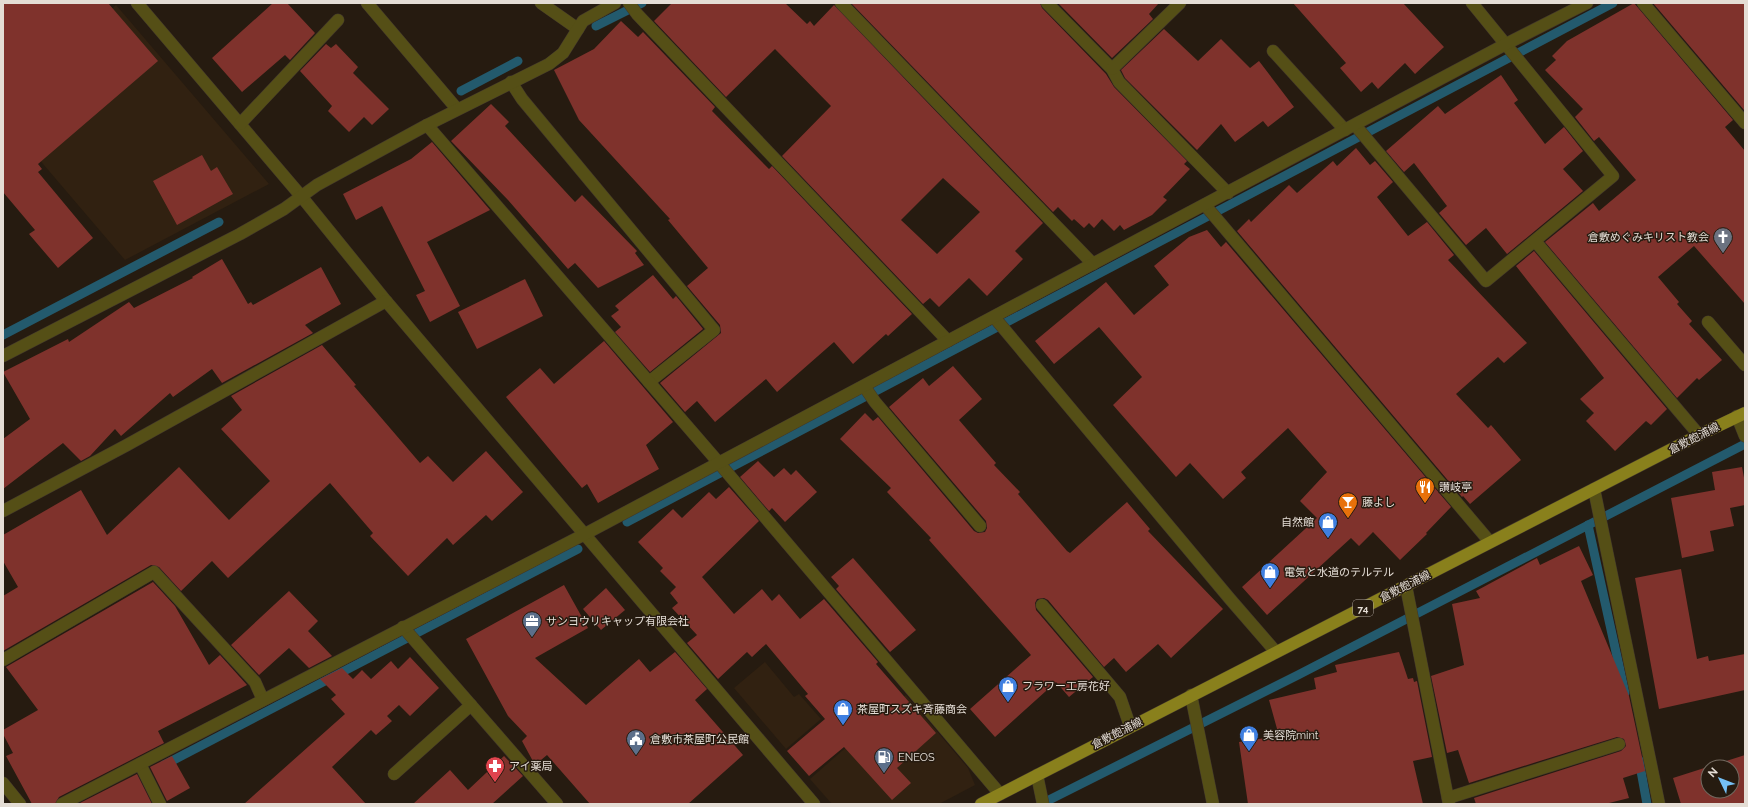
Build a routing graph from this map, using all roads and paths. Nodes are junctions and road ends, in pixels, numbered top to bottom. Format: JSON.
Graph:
{"nodes":[{"id":1,"x":137,"y":3,"type":"edge"},
{"id":2,"x":367,"y":3,"type":"edge"},
{"id":3,"x":541,"y":3,"type":"edge"},
{"id":4,"x":615,"y":3,"type":"edge"},
{"id":5,"x":629,"y":3,"type":"edge"},
{"id":6,"x":841,"y":3,"type":"edge"},
{"id":7,"x":1047,"y":3,"type":"edge"},
{"id":8,"x":1180,"y":3,"type":"edge"},
{"id":9,"x":1472,"y":3,"type":"edge"},
{"id":10,"x":1587,"y":3,"type":"edge"},
{"id":11,"x":1643,"y":3,"type":"edge"},
{"id":12,"x":338,"y":20,"type":"dead end"},
{"id":13,"x":578,"y":29,"type":"junction"},
{"id":14,"x":1508,"y":46,"type":"junction"},
{"id":15,"x":1273,"y":51,"type":"dead end"},
{"id":16,"x":1112,"y":70,"type":"junction"},
{"id":17,"x":511,"y":82,"type":"junction"},
{"id":18,"x":457,"y":109,"type":"junction"},
{"id":19,"x":1745,"y":123,"type":"edge"},
{"id":20,"x":240,"y":124,"type":"junction"},
{"id":21,"x":427,"y":125,"type":"junction"},
{"id":22,"x":1354,"y":129,"type":"junction"},
{"id":23,"x":1228,"y":193,"type":"junction"},
{"id":24,"x":301,"y":196,"type":"junction"},
{"id":25,"x":1211,"y":211,"type":"junction"},
{"id":26,"x":1535,"y":241,"type":"junction"},
{"id":27,"x":1093,"y":264,"type":"junction"},
{"id":28,"x":386,"y":301,"type":"junction"},
{"id":29,"x":995,"y":318,"type":"junction"},
{"id":30,"x":1708,"y":322,"type":"dead end"},
{"id":31,"x":948,"y":341,"type":"junction"},
{"id":32,"x":3,"y":356,"type":"edge"},
{"id":33,"x":1745,"y":365,"type":"edge"},
{"id":34,"x":649,"y":382,"type":"junction"},
{"id":35,"x":866,"y":387,"type":"junction"},
{"id":36,"x":1741,"y":414,"type":"edge"},
{"id":37,"x":1699,"y":434,"type":"junction"},
{"id":38,"x":1745,"y":436,"type":"edge"},
{"id":39,"x":723,"y":468,"type":"junction"},
{"id":40,"x":1594,"y":489,"type":"junction"},
{"id":41,"x":3,"y":511,"type":"edge"},
{"id":42,"x":980,"y":526,"type":"dead end"},
{"id":43,"x":585,"y":534,"type":"junction"},
{"id":44,"x":1490,"y":542,"type":"junction"},
{"id":45,"x":1406,"y":586,"type":"junction"},
{"id":46,"x":1042,"y":605,"type":"dead end"},
{"id":47,"x":405,"y":629,"type":"junction"},
{"id":48,"x":1276,"y":652,"type":"junction"},
{"id":49,"x":3,"y":660,"type":"edge"},
{"id":50,"x":1191,"y":695,"type":"junction"},
{"id":51,"x":263,"y":700,"type":"junction"},
{"id":52,"x":471,"y":705,"type":"junction"},
{"id":53,"x":1130,"y":726,"type":"junction"},
{"id":54,"x":1619,"y":744,"type":"dead end"},
{"id":55,"x":141,"y":767,"type":"junction"},
{"id":56,"x":394,"y":774,"type":"dead end"},
{"id":57,"x":1037,"y":775,"type":"junction"},
{"id":58,"x":3,"y":783,"type":"edge"},
{"id":59,"x":1000,"y":794,"type":"junction"},
{"id":60,"x":1042,"y":800,"type":"edge"},
{"id":61,"x":1449,"y":801,"type":"edge"},
{"id":62,"x":20,"y":804,"type":"edge"},
{"id":63,"x":62,"y":804,"type":"edge"},
{"id":64,"x":160,"y":804,"type":"edge"},
{"id":65,"x":557,"y":804,"type":"edge"},
{"id":66,"x":814,"y":804,"type":"edge"},
{"id":67,"x":981,"y":804,"type":"edge"},
{"id":68,"x":1212,"y":804,"type":"edge"},
{"id":69,"x":1659,"y":804,"type":"edge"}],
"edges":[{"from":1,"to":20,"type":"street"},
{"from":2,"to":18,"type":"street"},
{"from":3,"to":13,"type":"street"},
{"from":4,"to":13,"type":"street"},
{"from":5,"to":31,"type":"street"},
{"from":6,"to":27,"type":"street"},
{"from":7,"to":16,"type":"street"},
{"from":8,"to":16,"type":"street"},
{"from":9,"to":14,"type":"street"},
{"from":10,"to":14,"type":"street"},
{"from":11,"to":19,"type":"street"},
{"from":12,"to":20,"type":"street"},
{"from":13,"to":17,"type":"street"},
{"from":14,"to":22,"type":"street"},
{"from":14,"to":26,"type":"street"},
{"from":15,"to":22,"type":"street"},
{"from":16,"to":23,"type":"street"},
{"from":17,"to":18,"type":"street"},
{"from":17,"to":34,"type":"street"},
{"from":18,"to":21,"type":"street"},
{"from":20,"to":24,"type":"street"},
{"from":21,"to":24,"type":"street"},
{"from":21,"to":34,"type":"street"},
{"from":22,"to":23,"type":"street"},
{"from":22,"to":26,"type":"street"},
{"from":23,"to":25,"type":"street"},
{"from":24,"to":28,"type":"street"},
{"from":24,"to":32,"type":"street"},
{"from":25,"to":27,"type":"street"},
{"from":25,"to":44,"type":"street"},
{"from":26,"to":37,"type":"street"},
{"from":27,"to":29,"type":"street"},
{"from":28,"to":41,"type":"street"},
{"from":28,"to":43,"type":"street"},
{"from":29,"to":31,"type":"street"},
{"from":29,"to":48,"type":"street"},
{"from":30,"to":33,"type":"street"},
{"from":31,"to":35,"type":"street"},
{"from":34,"to":39,"type":"street"},
{"from":35,"to":39,"type":"street"},
{"from":35,"to":42,"type":"street"},
{"from":36,"to":37,"type":"main road","name":"倉敷飽浦線","number":"74"},
{"from":36,"to":38,"type":"street"},
{"from":37,"to":40,"type":"main road","name":"倉敷飽浦線","number":"74"},
{"from":39,"to":43,"type":"street"},
{"from":39,"to":59,"type":"street"},
{"from":40,"to":44,"type":"main road","name":"倉敷飽浦線","number":"74"},
{"from":40,"to":69,"type":"street"},
{"from":43,"to":47,"type":"street"},
{"from":43,"to":66,"type":"street"},
{"from":44,"to":45,"type":"main road","name":"倉敷飽浦線","number":"74"},
{"from":45,"to":48,"type":"main road","name":"倉敷飽浦線","number":"74"},
{"from":45,"to":61,"type":"street"},
{"from":46,"to":53,"type":"street"},
{"from":47,"to":51,"type":"street"},
{"from":47,"to":52,"type":"street"},
{"from":48,"to":50,"type":"main road","name":"倉敷飽浦線","number":"74"},
{"from":49,"to":51,"type":"street"},
{"from":50,"to":53,"type":"main road","name":"倉敷飽浦線","number":"74"},
{"from":50,"to":68,"type":"street"},
{"from":51,"to":55,"type":"street"},
{"from":52,"to":56,"type":"street"},
{"from":52,"to":65,"type":"street"},
{"from":53,"to":57,"type":"main road","name":"倉敷飽浦線","number":"74"},
{"from":54,"to":61,"type":"street"},
{"from":55,"to":63,"type":"street"},
{"from":55,"to":64,"type":"street"},
{"from":57,"to":59,"type":"main road","name":"倉敷飽浦線","number":"74"},
{"from":57,"to":60,"type":"street"},
{"from":58,"to":62,"type":"street"},
{"from":59,"to":67,"type":"main road","name":"倉敷飽浦線","number":"74"}]}
